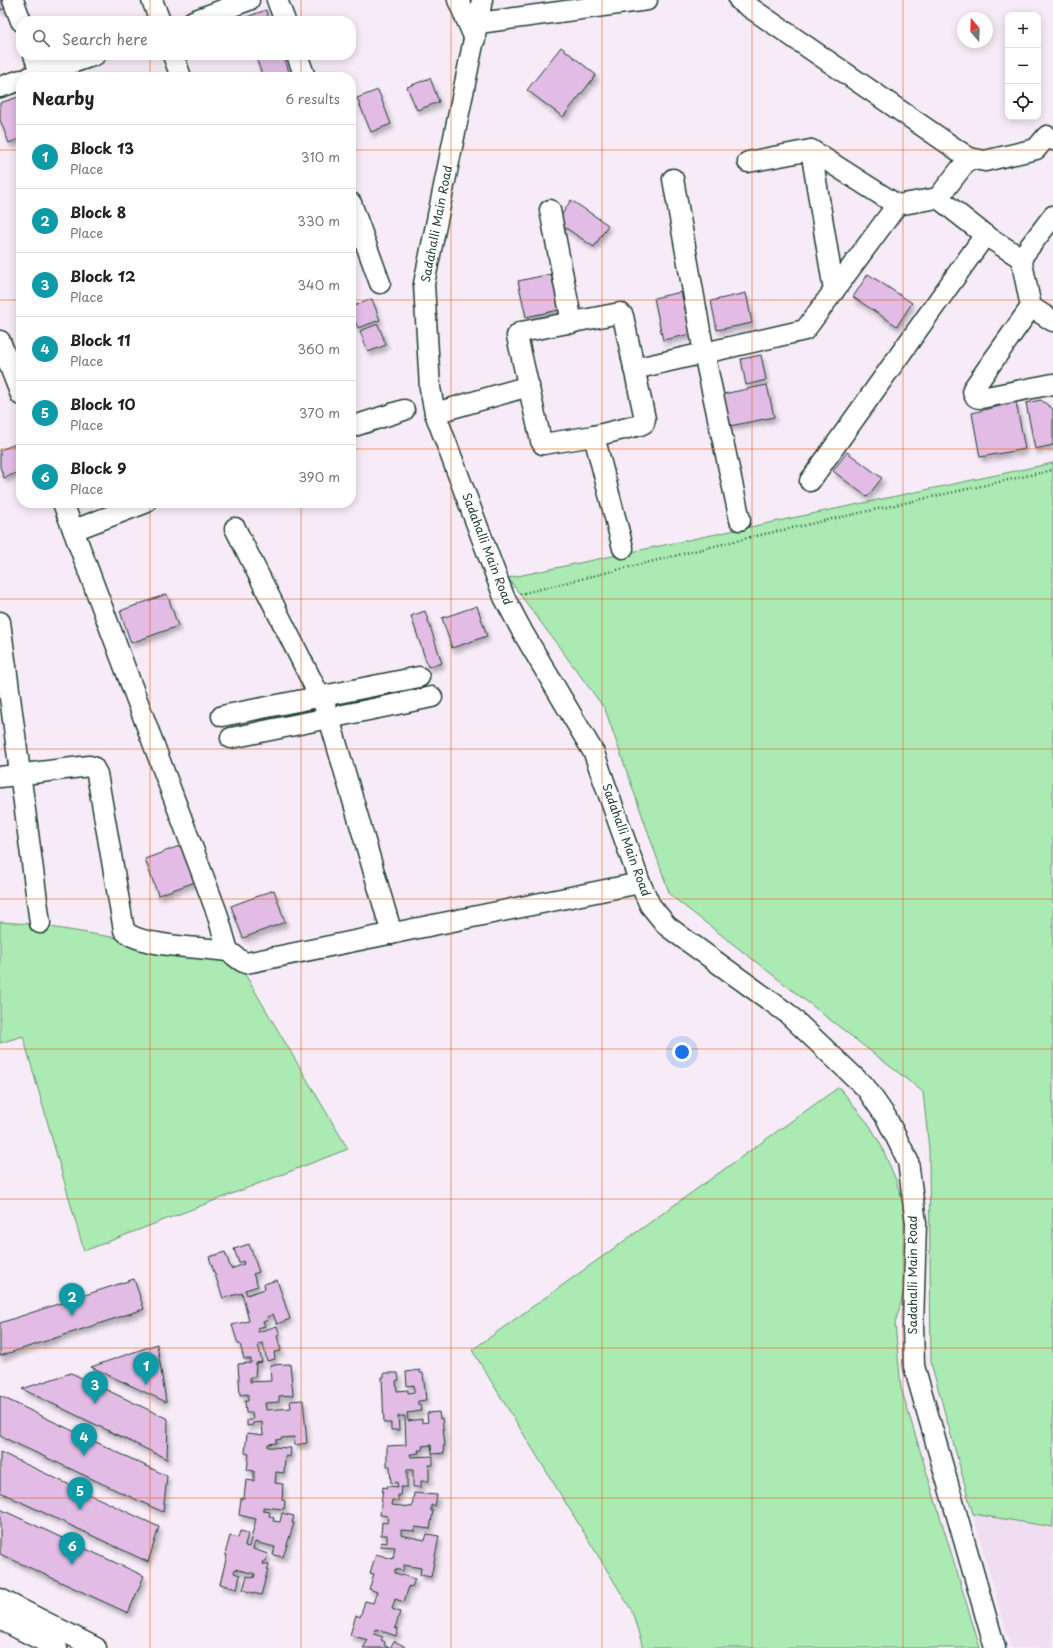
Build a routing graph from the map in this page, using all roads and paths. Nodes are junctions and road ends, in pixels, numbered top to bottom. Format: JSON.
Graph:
{"nodes":[{"id":1,"x":13,"y":0,"type":"edge"},
{"id":2,"x":152,"y":0,"type":"edge"},
{"id":3,"x":249,"y":0,"type":"edge"},
{"id":4,"x":277,"y":0,"type":"edge"},
{"id":5,"x":458,"y":0,"type":"edge"},
{"id":6,"x":482,"y":0,"type":"edge"},
{"id":7,"x":647,"y":0,"type":"edge"},
{"id":8,"x":739,"y":0,"type":"edge"},
{"id":9,"x":588,"y":4,"type":"edge"},
{"id":10,"x":19,"y":16,"type":"edge"},
{"id":11,"x":158,"y":16,"type":"edge"},
{"id":12,"x":206,"y":16,"type":"edge"},
{"id":13,"x":282,"y":16,"type":"edge"},
{"id":14,"x":477,"y":31,"type":"junction"},
{"id":15,"x":35,"y":60,"type":"edge"},
{"id":16,"x":81,"y":60,"type":"edge"},
{"id":17,"x":175,"y":60,"type":"edge"},
{"id":18,"x":299,"y":60,"type":"edge"},
{"id":19,"x":36,"y":72,"type":"edge"},
{"id":20,"x":48,"y":72,"type":"edge"},
{"id":21,"x":179,"y":72,"type":"edge"},
{"id":22,"x":303,"y":72,"type":"edge"},
{"id":23,"x":16,"y":82,"type":"edge"},
{"id":24,"x":0,"y":87,"type":"edge"},
{"id":25,"x":1051,"y":134,"type":"edge"},
{"id":26,"x":811,"y":150,"type":"junction"},
{"id":27,"x":969,"y":158,"type":"junction"},
{"id":28,"x":748,"y":162,"type":"dead end"},
{"id":29,"x":673,"y":179,"type":"dead end"},
{"id":30,"x":938,"y":198,"type":"junction"},
{"id":31,"x":897,"y":205,"type":"junction"},
{"id":32,"x":550,"y":210,"type":"dead end"},
{"id":33,"x":1053,"y":216,"type":"edge"},
{"id":34,"x":356,"y":217,"type":"edge"},
{"id":35,"x":986,"y":235,"type":"junction"},
{"id":36,"x":1021,"y":258,"type":"junction"},
{"id":37,"x":380,"y":283,"type":"dead end"},
{"id":38,"x":834,"y":291,"type":"junction"},
{"id":39,"x":1031,"y":308,"type":"junction"},
{"id":40,"x":1053,"y":321,"type":"edge"},
{"id":41,"x":572,"y":323,"type":"junction"},
{"id":42,"x":0,"y":341,"type":"edge"},
{"id":43,"x":704,"y":354,"type":"junction"},
{"id":44,"x":634,"y":369,"type":"junction"},
{"id":45,"x":16,"y":382,"type":"edge"},
{"id":46,"x":1053,"y":384,"type":"edge"},
{"id":47,"x":529,"y":386,"type":"junction"},
{"id":48,"x":404,"y":410,"type":"dead end"},
{"id":49,"x":436,"y":413,"type":"junction"},
{"id":50,"x":356,"y":425,"type":"edge"},
{"id":51,"x":594,"y":436,"type":"junction"},
{"id":52,"x":1053,"y":470,"type":"edge"},
{"id":53,"x":810,"y":482,"type":"dead end"},
{"id":54,"x":65,"y":508,"type":"edge"},
{"id":55,"x":132,"y":508,"type":"edge"},
{"id":56,"x":740,"y":520,"type":"dead end"},
{"id":57,"x":235,"y":528,"type":"dead end"},
{"id":58,"x":74,"y":530,"type":"junction"},
{"id":59,"x":623,"y":548,"type":"dead end"},
{"id":60,"x":504,"y":597,"type":"junction"},
{"id":61,"x":0,"y":622,"type":"edge"},
{"id":62,"x":420,"y":676,"type":"dead end"},
{"id":63,"x":320,"y":696,"type":"junction"},
{"id":64,"x":432,"y":697,"type":"dead end"},
{"id":65,"x":222,"y":716,"type":"dead end"},
{"id":66,"x":329,"y":718,"type":"junction"},
{"id":67,"x":231,"y":738,"type":"dead end"},
{"id":68,"x":21,"y":775,"type":"junction"},
{"id":69,"x":0,"y":777,"type":"edge"},
{"id":70,"x":640,"y":883,"type":"junction"},
{"id":71,"x":40,"y":923,"type":"dead end"},
{"id":72,"x":392,"y":934,"type":"junction"},
{"id":73,"x":228,"y":951,"type":"junction"},
{"id":74,"x":0,"y":1599,"type":"edge"},
{"id":75,"x":0,"y":1619,"type":"edge"},
{"id":76,"x":56,"y":1648,"type":"edge"},
{"id":77,"x":96,"y":1648,"type":"edge"},
{"id":78,"x":995,"y":1648,"type":"edge"}],
"edges":[{"from":1,"to":10,"type":"street"},
{"from":2,"to":11,"type":"street"},
{"from":3,"to":12,"type":"street"},
{"from":4,"to":13,"type":"street"},
{"from":5,"to":14,"type":"street"},
{"from":6,"to":14,"type":"street","name":"Sadahalli Main Road"},
{"from":7,"to":9,"type":"street"},
{"from":8,"to":27,"type":"street"},
{"from":9,"to":14,"type":"street"},
{"from":14,"to":49,"type":"street","name":"Sadahalli Main Road"},
{"from":15,"to":19,"type":"street"},
{"from":16,"to":20,"type":"street"},
{"from":17,"to":21,"type":"street"},
{"from":18,"to":22,"type":"street"},
{"from":23,"to":24,"type":"street"},
{"from":25,"to":27,"type":"street"},
{"from":26,"to":28,"type":"street"},
{"from":26,"to":31,"type":"street"},
{"from":26,"to":38,"type":"street"},
{"from":27,"to":30,"type":"street"},
{"from":29,"to":43,"type":"street"},
{"from":30,"to":31,"type":"street"},
{"from":30,"to":35,"type":"street"},
{"from":31,"to":38,"type":"street"},
{"from":32,"to":41,"type":"street"},
{"from":33,"to":36,"type":"street"},
{"from":34,"to":37,"type":"street"},
{"from":35,"to":36,"type":"street"},
{"from":35,"to":53,"type":"street"},
{"from":36,"to":39,"type":"street"},
{"from":38,"to":43,"type":"street"},
{"from":39,"to":40,"type":"street"},
{"from":39,"to":46,"type":"street"},
{"from":41,"to":44,"type":"street"},
{"from":41,"to":47,"type":"street"},
{"from":42,"to":45,"type":"street"},
{"from":43,"to":44,"type":"street"},
{"from":43,"to":56,"type":"street"},
{"from":44,"to":51,"type":"street"},
{"from":47,"to":49,"type":"street"},
{"from":47,"to":51,"type":"street"},
{"from":48,"to":50,"type":"street"},
{"from":49,"to":60,"type":"street","name":"Sadahalli Main Road"},
{"from":51,"to":59,"type":"street"},
{"from":52,"to":60,"type":"path"},
{"from":54,"to":58,"type":"street"},
{"from":55,"to":58,"type":"street"},
{"from":57,"to":63,"type":"street"},
{"from":58,"to":73,"type":"street"},
{"from":60,"to":70,"type":"street","name":"Sadahalli Main Road"},
{"from":61,"to":68,"type":"street"},
{"from":62,"to":63,"type":"street"},
{"from":63,"to":65,"type":"street"},
{"from":63,"to":66,"type":"street"},
{"from":64,"to":66,"type":"street"},
{"from":66,"to":67,"type":"street"},
{"from":66,"to":72,"type":"street"},
{"from":68,"to":69,"type":"street"},
{"from":68,"to":71,"type":"street"},
{"from":68,"to":73,"type":"street"},
{"from":70,"to":72,"type":"street"},
{"from":70,"to":78,"type":"street","name":"Sadahalli Main Road"},
{"from":72,"to":73,"type":"street"},
{"from":74,"to":77,"type":"street"},
{"from":75,"to":76,"type":"street"}]}
